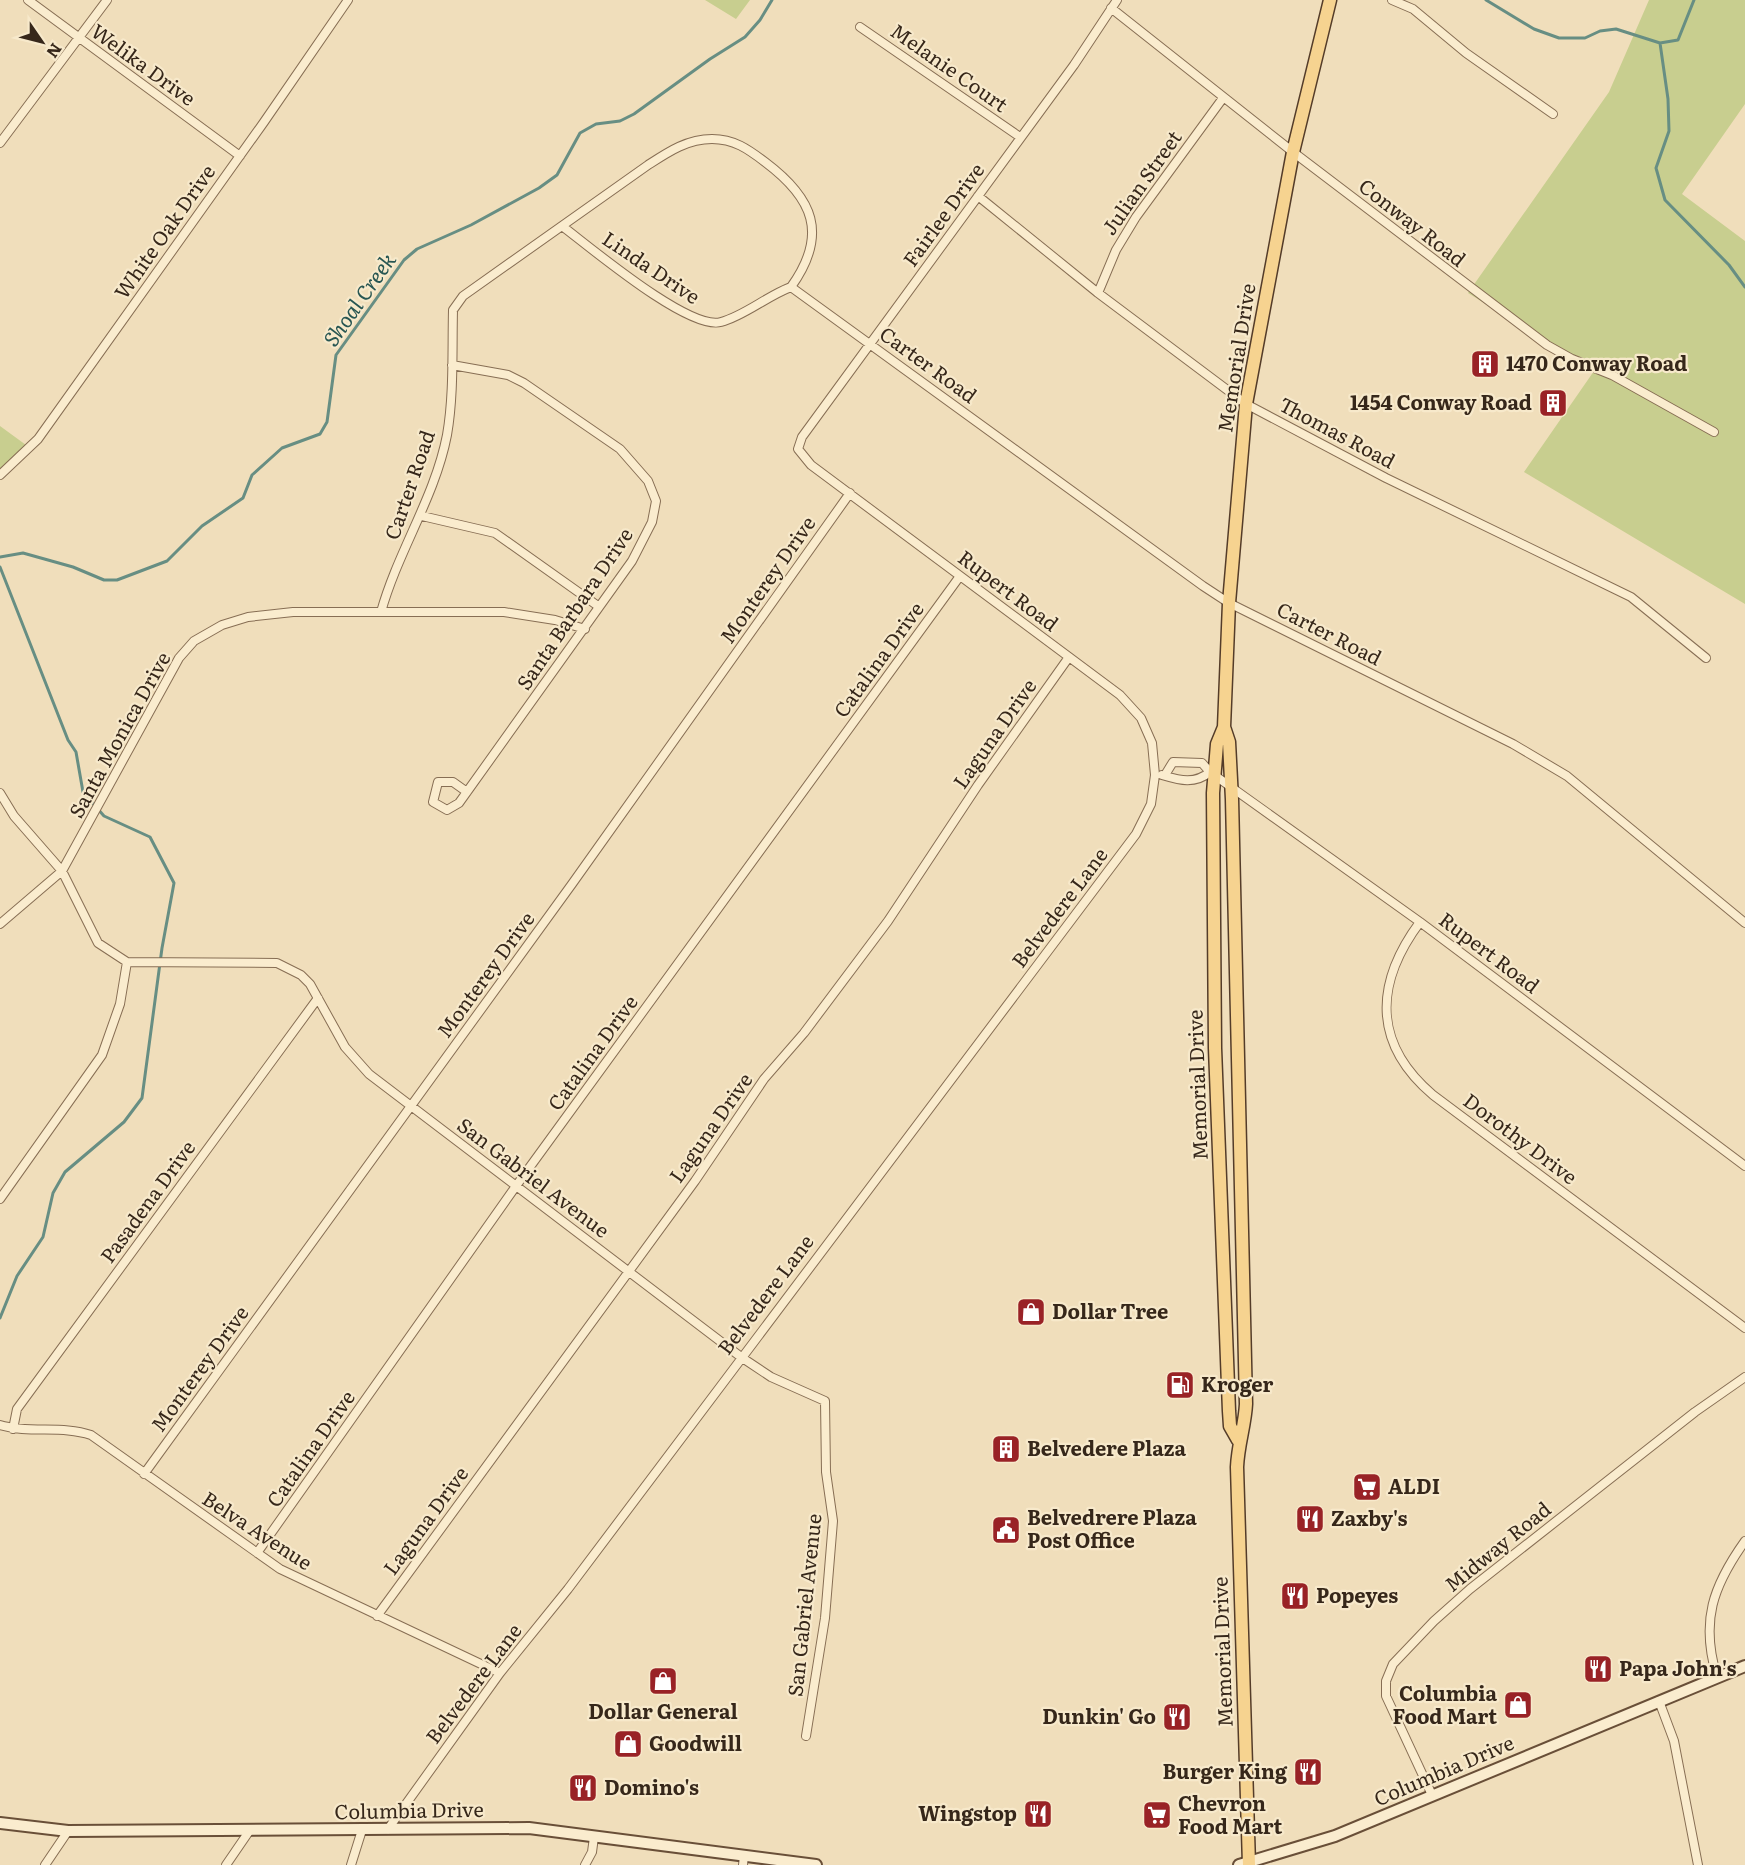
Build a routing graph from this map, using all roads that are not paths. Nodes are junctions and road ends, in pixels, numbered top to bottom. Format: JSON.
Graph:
{"nodes":[{"id":1,"x":28,"y":0,"type":"edge"},
{"id":2,"x":107,"y":0,"type":"edge"},
{"id":3,"x":348,"y":0,"type":"edge"},
{"id":4,"x":1117,"y":0,"type":"edge"},
{"id":5,"x":1330,"y":0,"type":"edge"},
{"id":6,"x":1392,"y":0,"type":"edge"},
{"id":7,"x":1111,"y":8,"type":"junction"},
{"id":8,"x":860,"y":27,"type":"dead end"},
{"id":9,"x":78,"y":38,"type":"junction"},
{"id":10,"x":1223,"y":98,"type":"junction"},
{"id":11,"x":1553,"y":114,"type":"dead end"},
{"id":12,"x":1020,"y":137,"type":"junction"},
{"id":13,"x":0,"y":142,"type":"edge"},
{"id":14,"x":1293,"y":152,"type":"junction"},
{"id":15,"x":240,"y":156,"type":"junction"},
{"id":16,"x":978,"y":196,"type":"junction"},
{"id":17,"x":562,"y":226,"type":"junction"},
{"id":18,"x":791,"y":287,"type":"junction"},
{"id":19,"x":1098,"y":293,"type":"junction"},
{"id":20,"x":870,"y":344,"type":"junction"},
{"id":21,"x":452,"y":365,"type":"junction"},
{"id":22,"x":1246,"y":404,"type":"junction"},
{"id":23,"x":1714,"y":432,"type":"dead end"},
{"id":24,"x":798,"y":449,"type":"joint"},
{"id":25,"x":0,"y":475,"type":"edge"},
{"id":26,"x":850,"y":493,"type":"junction"},
{"id":27,"x":422,"y":516,"type":"junction"},
{"id":28,"x":960,"y":576,"type":"junction"},
{"id":29,"x":1229,"y":603,"type":"junction"},
{"id":30,"x":598,"y":606,"type":"junction"},
{"id":31,"x":381,"y":612,"type":"junction"},
{"id":32,"x":585,"y":629,"type":"junction"},
{"id":33,"x":1069,"y":657,"type":"junction"},
{"id":34,"x":1707,"y":658,"type":"dead end"},
{"id":35,"x":1224,"y":727,"type":"junction"},
{"id":36,"x":1212,"y":773,"type":"junction"},
{"id":37,"x":1155,"y":775,"type":"junction"},
{"id":38,"x":1165,"y":775,"type":"junction"},
{"id":39,"x":1231,"y":785,"type":"junction"},
{"id":40,"x":467,"y":792,"type":"junction"},
{"id":41,"x":0,"y":793,"type":"edge"},
{"id":42,"x":62,"y":872,"type":"junction"},
{"id":43,"x":1420,"y":922,"type":"junction"},
{"id":44,"x":1745,"y":923,"type":"edge"},
{"id":45,"x":0,"y":924,"type":"edge"},
{"id":46,"x":127,"y":962,"type":"junction"},
{"id":47,"x":318,"y":998,"type":"junction"},
{"id":48,"x":411,"y":1105,"type":"junction"},
{"id":49,"x":1745,"y":1166,"type":"edge"},
{"id":50,"x":516,"y":1186,"type":"junction"},
{"id":51,"x":0,"y":1199,"type":"edge"},
{"id":52,"x":629,"y":1271,"type":"junction"},
{"id":53,"x":1745,"y":1328,"type":"edge"},
{"id":54,"x":741,"y":1357,"type":"junction"},
{"id":55,"x":1745,"y":1377,"type":"edge"},
{"id":56,"x":0,"y":1425,"type":"edge"},
{"id":57,"x":13,"y":1429,"type":"junction"},
{"id":58,"x":1238,"y":1440,"type":"junction"},
{"id":59,"x":144,"y":1474,"type":"junction"},
{"id":60,"x":1745,"y":1541,"type":"edge"},
{"id":61,"x":257,"y":1553,"type":"junction"},
{"id":62,"x":377,"y":1616,"type":"junction"},
{"id":63,"x":1745,"y":1666,"type":"edge"},
{"id":64,"x":500,"y":1673,"type":"junction"},
{"id":65,"x":1717,"y":1677,"type":"junction"},
{"id":66,"x":1659,"y":1701,"type":"junction"},
{"id":67,"x":806,"y":1736,"type":"dead end"},
{"id":68,"x":1432,"y":1795,"type":"junction"},
{"id":69,"x":0,"y":1822,"type":"edge"},
{"id":70,"x":388,"y":1829,"type":"junction"},
{"id":71,"x":250,"y":1830,"type":"junction"},
{"id":72,"x":362,"y":1830,"type":"junction"},
{"id":73,"x":68,"y":1831,"type":"junction"},
{"id":74,"x":594,"y":1837,"type":"junction"},
{"id":75,"x":743,"y":1860,"type":"edge"},
{"id":76,"x":1246,"y":1864,"type":"edge"},
{"id":77,"x":45,"y":1865,"type":"edge"},
{"id":78,"x":226,"y":1865,"type":"edge"},
{"id":79,"x":351,"y":1865,"type":"edge"},
{"id":80,"x":585,"y":1865,"type":"edge"},
{"id":81,"x":816,"y":1865,"type":"edge"},
{"id":82,"x":1698,"y":1865,"type":"edge"}],
"edges":[{"from":1,"to":9,"type":"street","name":"Welika Drive"},
{"from":2,"to":9,"type":"street"},
{"from":3,"to":15,"type":"street","name":"White Oak Drive"},
{"from":4,"to":7,"type":"street","name":"Fairlee Drive"},
{"from":5,"to":14,"type":"main road","name":"Memorial Drive"},
{"from":6,"to":11,"type":"street"},
{"from":7,"to":10,"type":"street","name":"Conway Road"},
{"from":7,"to":12,"type":"street","name":"Fairlee Drive"},
{"from":8,"to":12,"type":"street","name":"Melanie Court"},
{"from":9,"to":13,"type":"street"},
{"from":9,"to":15,"type":"street","name":"Welika Drive"},
{"from":10,"to":14,"type":"street","name":"Conway Road"},
{"from":10,"to":19,"type":"street","name":"Julian Street"},
{"from":12,"to":16,"type":"street","name":"Fairlee Drive"},
{"from":14,"to":22,"type":"main road","name":"Memorial Drive"},
{"from":14,"to":23,"type":"street","name":"Conway Road"},
{"from":15,"to":25,"type":"street","name":"White Oak Drive"},
{"from":16,"to":19,"type":"street","name":"Thomas Road"},
{"from":16,"to":20,"type":"street","name":"Fairlee Drive"},
{"from":17,"to":18,"type":"street","name":"Linda Drive"},
{"from":17,"to":18,"type":"street","name":"Carter Road"},
{"from":17,"to":21,"type":"street","name":"Carter Road"},
{"from":18,"to":20,"type":"street","name":"Carter Road"},
{"from":19,"to":22,"type":"street","name":"Thomas Road"},
{"from":20,"to":24,"type":"street","name":"Fairlee Drive"},
{"from":20,"to":29,"type":"street","name":"Carter Road"},
{"from":21,"to":27,"type":"street","name":"Carter Road"},
{"from":21,"to":30,"type":"street","name":"Santa Barbara Drive"},
{"from":22,"to":29,"type":"main road","name":"Memorial Drive"},
{"from":22,"to":34,"type":"street","name":"Thomas Road"},
{"from":24,"to":26,"type":"street","name":"Rupert Road"},
{"from":26,"to":28,"type":"street","name":"Rupert Road"},
{"from":26,"to":48,"type":"street","name":"Monterey Drive"},
{"from":27,"to":30,"type":"street"},
{"from":27,"to":31,"type":"street","name":"Carter Road"},
{"from":28,"to":33,"type":"street","name":"Rupert Road"},
{"from":28,"to":50,"type":"street","name":"Catalina Drive"},
{"from":29,"to":35,"type":"main road","name":"Memorial Drive"},
{"from":29,"to":44,"type":"street","name":"Carter Road"},
{"from":30,"to":32,"type":"street","name":"Santa Barbara Drive"},
{"from":31,"to":32,"type":"street","name":"Santa Monica Drive"},
{"from":31,"to":42,"type":"street","name":"Santa Monica Drive"},
{"from":32,"to":40,"type":"street","name":"Santa Barbara Drive"},
{"from":33,"to":37,"type":"street","name":"Rupert Road"},
{"from":33,"to":52,"type":"street","name":"Laguna Drive"},
{"from":35,"to":36,"type":"main road","name":"Memorial Drive"},
{"from":35,"to":39,"type":"main road","name":"Memorial Drive"},
{"from":36,"to":38,"type":"street","name":"Rupert Road"},
{"from":36,"to":38,"type":"street","name":"Rupert Road"},
{"from":36,"to":39,"type":"street","name":"Rupert Road"},
{"from":36,"to":58,"type":"main road","name":"Memorial Drive"},
{"from":37,"to":38,"type":"street","name":"Rupert Road"},
{"from":37,"to":54,"type":"street","name":"Belvedere Lane"},
{"from":39,"to":43,"type":"street","name":"Rupert Road"},
{"from":39,"to":58,"type":"main road","name":"Memorial Drive"},
{"from":40,"to":40,"type":"street","name":"Santa Barbara Drive"},
{"from":41,"to":42,"type":"street"},
{"from":42,"to":45,"type":"street","name":"Santa Monica Drive"},
{"from":42,"to":46,"type":"street"},
{"from":43,"to":49,"type":"street","name":"Rupert Road"},
{"from":43,"to":53,"type":"street","name":"Dorothy Drive"},
{"from":46,"to":47,"type":"street","name":"San Gabriel Avenue"},
{"from":46,"to":51,"type":"street"},
{"from":47,"to":48,"type":"street","name":"San Gabriel Avenue"},
{"from":47,"to":57,"type":"street","name":"Pasadena Drive"},
{"from":48,"to":50,"type":"street","name":"San Gabriel Avenue"},
{"from":48,"to":59,"type":"street","name":"Monterey Drive"},
{"from":50,"to":52,"type":"street","name":"San Gabriel Avenue"},
{"from":50,"to":61,"type":"street","name":"Catalina Drive"},
{"from":52,"to":54,"type":"street","name":"San Gabriel Avenue"},
{"from":52,"to":62,"type":"street","name":"Laguna Drive"},
{"from":54,"to":64,"type":"street","name":"Belvedere Lane"},
{"from":54,"to":67,"type":"street","name":"San Gabriel Avenue"},
{"from":55,"to":68,"type":"street","name":"Midway Road"},
{"from":56,"to":57,"type":"street","name":"Belva Avenue"},
{"from":57,"to":59,"type":"street","name":"Belva Avenue"},
{"from":58,"to":76,"type":"main road","name":"Memorial Drive"},
{"from":59,"to":61,"type":"street","name":"Belva Avenue"},
{"from":60,"to":65,"type":"street"},
{"from":61,"to":62,"type":"street","name":"Belva Avenue"},
{"from":62,"to":64,"type":"street","name":"Belva Avenue"},
{"from":63,"to":65,"type":"main road","name":"Columbia Drive"},
{"from":64,"to":70,"type":"street","name":"Belvedere Lane"},
{"from":65,"to":66,"type":"main road","name":"Columbia Drive"},
{"from":66,"to":68,"type":"main road","name":"Columbia Drive"},
{"from":66,"to":82,"type":"street"},
{"from":68,"to":76,"type":"main road","name":"Columbia Drive"},
{"from":69,"to":73,"type":"main road","name":"Columbia Drive"},
{"from":70,"to":72,"type":"main road","name":"Columbia Drive"},
{"from":70,"to":74,"type":"main road","name":"Columbia Drive"},
{"from":71,"to":72,"type":"main road","name":"Columbia Drive"},
{"from":71,"to":73,"type":"main road","name":"Columbia Drive"},
{"from":71,"to":78,"type":"street"},
{"from":72,"to":79,"type":"street"},
{"from":73,"to":77,"type":"street"},
{"from":74,"to":75,"type":"main road","name":"Columbia Drive"},
{"from":74,"to":80,"type":"street"},
{"from":75,"to":81,"type":"main road","name":"Columbia Drive"}]}
